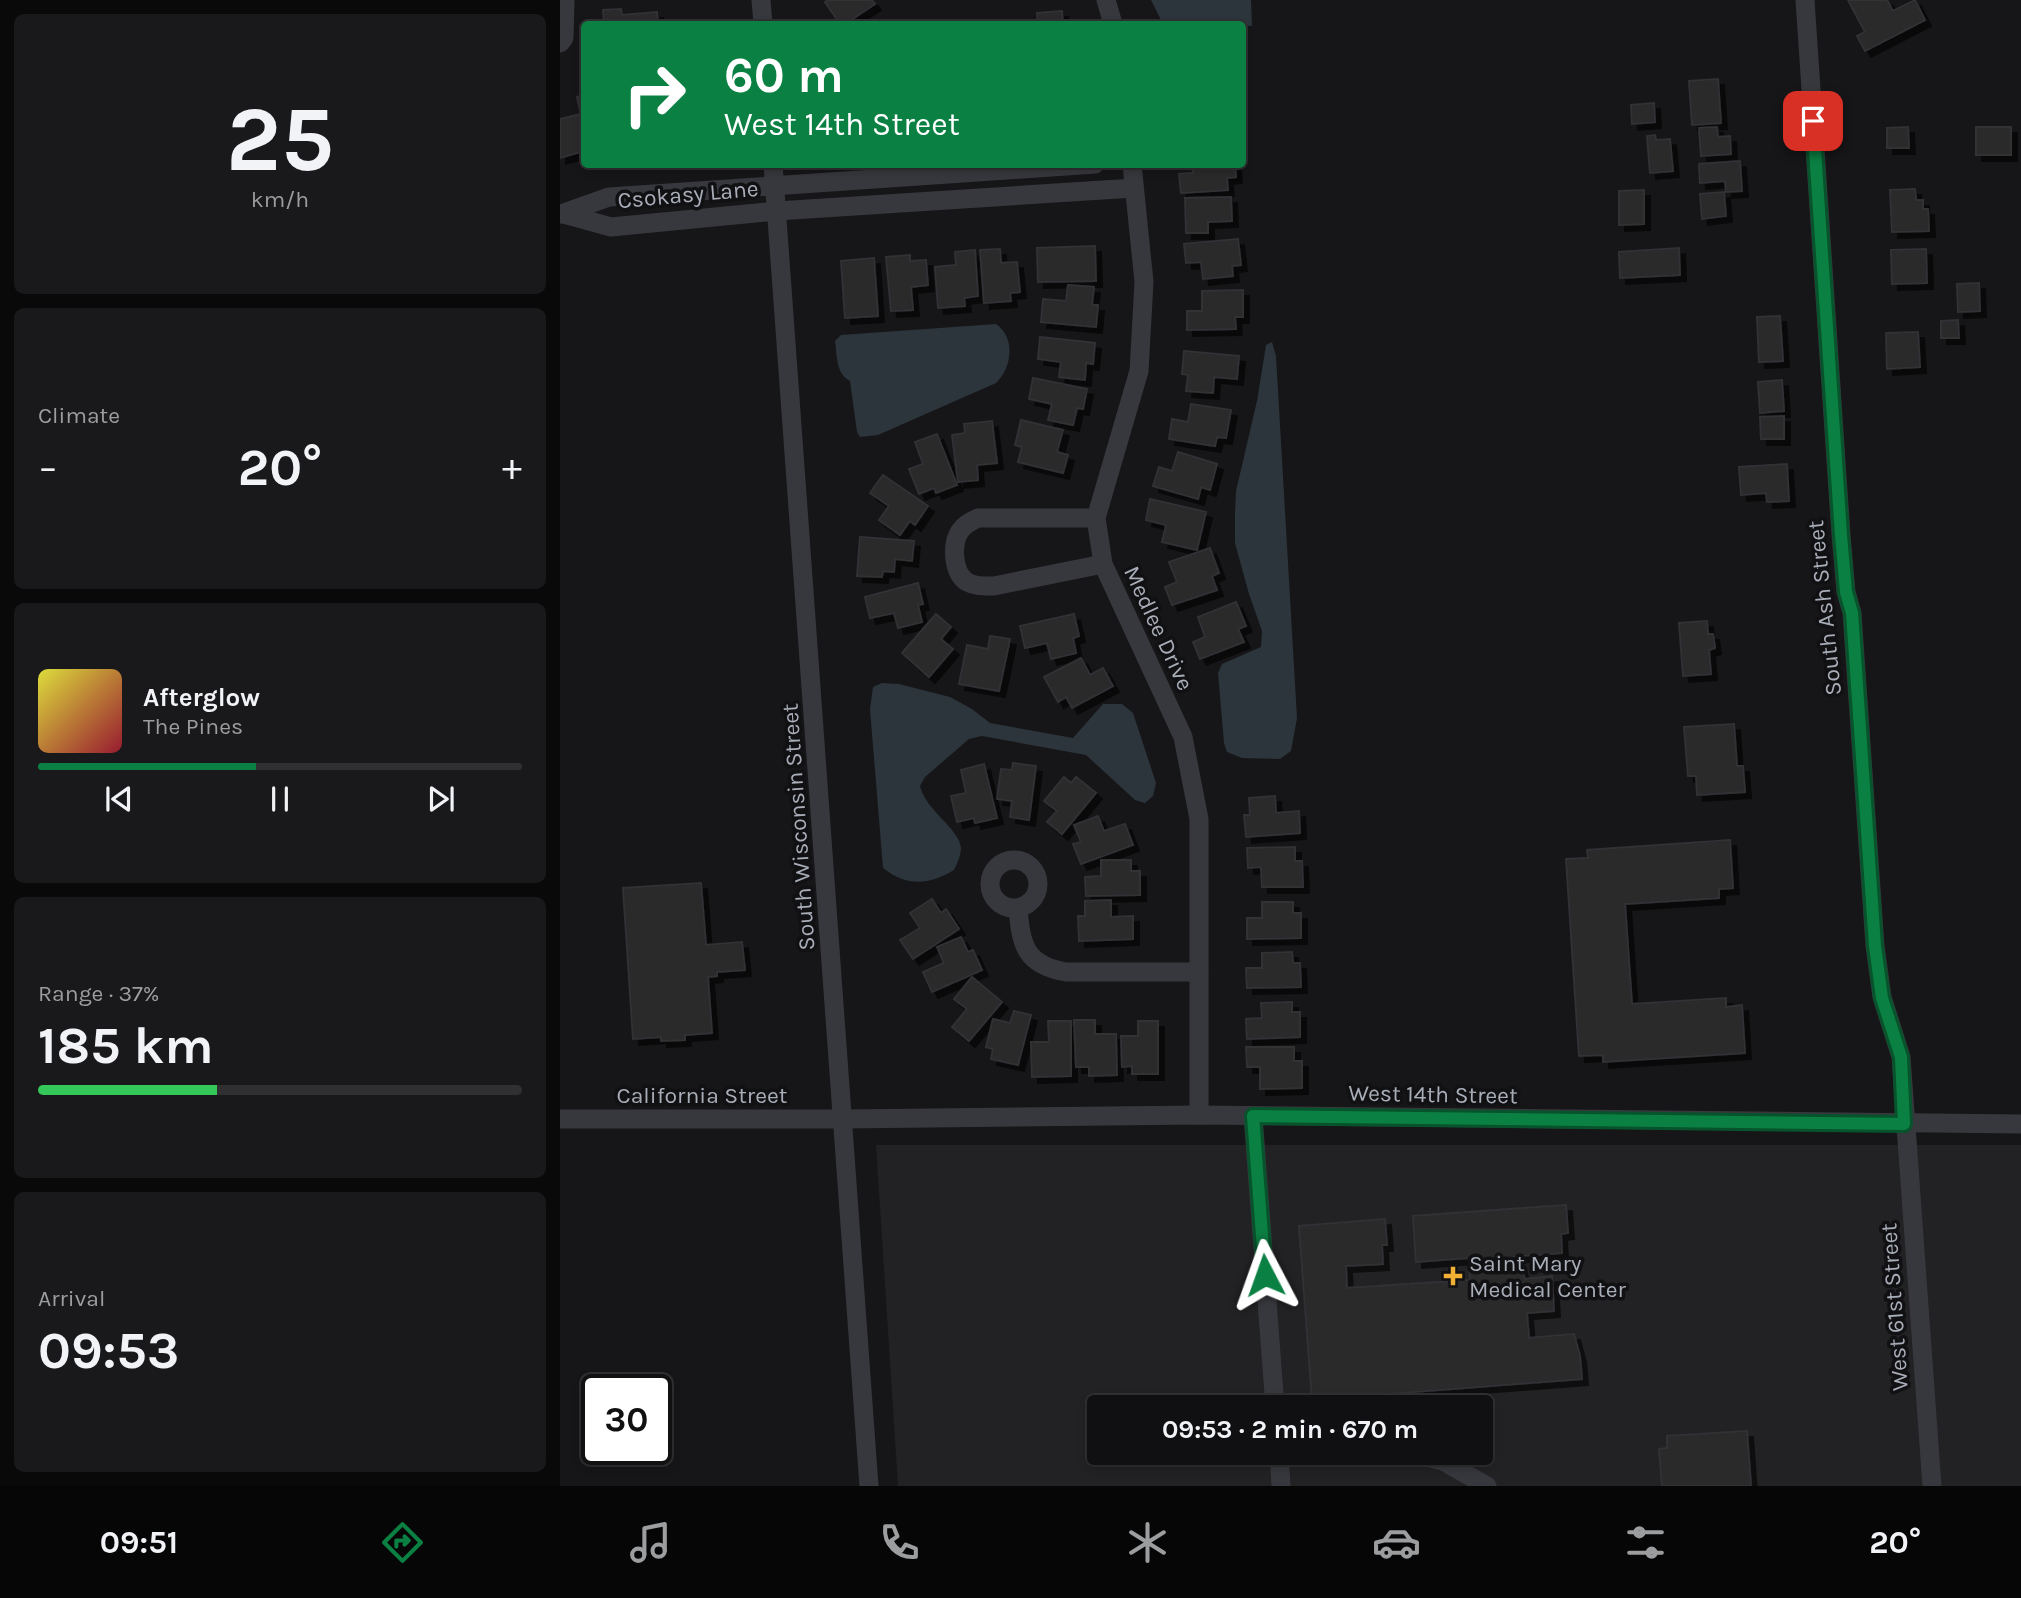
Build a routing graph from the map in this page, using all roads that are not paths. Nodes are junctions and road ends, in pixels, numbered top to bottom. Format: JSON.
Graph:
{"nodes":[{"id":1,"x":565,"y":0,"type":"edge"},
{"id":2,"x":761,"y":0,"type":"edge"},
{"id":3,"x":1106,"y":0,"type":"edge"},
{"id":4,"x":1805,"y":0,"type":"edge"},
{"id":5,"x":763,"y":21,"type":"edge"},
{"id":6,"x":1112,"y":21,"type":"edge"},
{"id":7,"x":560,"y":43,"type":"edge"},
{"id":8,"x":773,"y":168,"type":"edge"},
{"id":9,"x":1039,"y":168,"type":"edge"},
{"id":10,"x":1132,"y":168,"type":"edge"},
{"id":11,"x":775,"y":187,"type":"junction"},
{"id":12,"x":1134,"y":188,"type":"junction"},
{"id":13,"x":777,"y":211,"type":"junction"},
{"id":14,"x":562,"y":214,"type":"edge"},
{"id":15,"x":1096,"y":518,"type":"junction"},
{"id":16,"x":1102,"y":564,"type":"junction"},
{"id":17,"x":1017,"y":908,"type":"dead end"},
{"id":18,"x":1199,"y":972,"type":"junction"},
{"id":19,"x":1199,"y":1115,"type":"junction"},
{"id":20,"x":1253,"y":1116,"type":"junction"},
{"id":21,"x":560,"y":1119,"type":"edge"},
{"id":22,"x":844,"y":1119,"type":"junction"},
{"id":23,"x":1904,"y":1124,"type":"junction"},
{"id":24,"x":2021,"y":1124,"type":"edge"},
{"id":25,"x":1274,"y":1395,"type":"edge"},
{"id":26,"x":1280,"y":1465,"type":"edge"},
{"id":27,"x":1450,"y":1465,"type":"edge"},
{"id":28,"x":870,"y":1486,"type":"edge"},
{"id":29,"x":1281,"y":1486,"type":"edge"},
{"id":30,"x":1487,"y":1486,"type":"edge"},
{"id":31,"x":1932,"y":1486,"type":"edge"}],
"edges":[{"from":1,"to":7,"type":"street"},
{"from":2,"to":5,"type":"street"},
{"from":3,"to":6,"type":"street"},
{"from":4,"to":23,"type":"street","name":"South Ash Street"},
{"from":8,"to":11,"type":"street","name":"South Wisconsin Street"},
{"from":9,"to":11,"type":"street","name":"Csokasy Lane"},
{"from":10,"to":12,"type":"street","name":"Medlee Drive"},
{"from":11,"to":13,"type":"street","name":"South Wisconsin Street"},
{"from":11,"to":14,"type":"street","name":"Csokasy Lane"},
{"from":12,"to":13,"type":"street","name":"Csokasy Lane"},
{"from":12,"to":15,"type":"street","name":"Medlee Drive"},
{"from":13,"to":14,"type":"street","name":"Csokasy Lane"},
{"from":13,"to":22,"type":"street","name":"South Wisconsin Street"},
{"from":15,"to":16,"type":"street","name":"Medlee Drive"},
{"from":15,"to":16,"type":"street"},
{"from":16,"to":18,"type":"street","name":"Medlee Drive"},
{"from":17,"to":18,"type":"street"},
{"from":18,"to":19,"type":"street","name":"Medlee Drive"},
{"from":19,"to":20,"type":"street","name":"West 14th Street"},
{"from":19,"to":22,"type":"street","name":"West 14th Street"},
{"from":20,"to":23,"type":"street","name":"West 14th Street"},
{"from":20,"to":25,"type":"street"},
{"from":21,"to":22,"type":"street","name":"California Street"},
{"from":22,"to":28,"type":"street","name":"South Wisconsin Street"},
{"from":23,"to":24,"type":"street","name":"West 14th Street"},
{"from":23,"to":31,"type":"street","name":"West 61st Street"},
{"from":26,"to":29,"type":"street"},
{"from":27,"to":30,"type":"street"}]}
